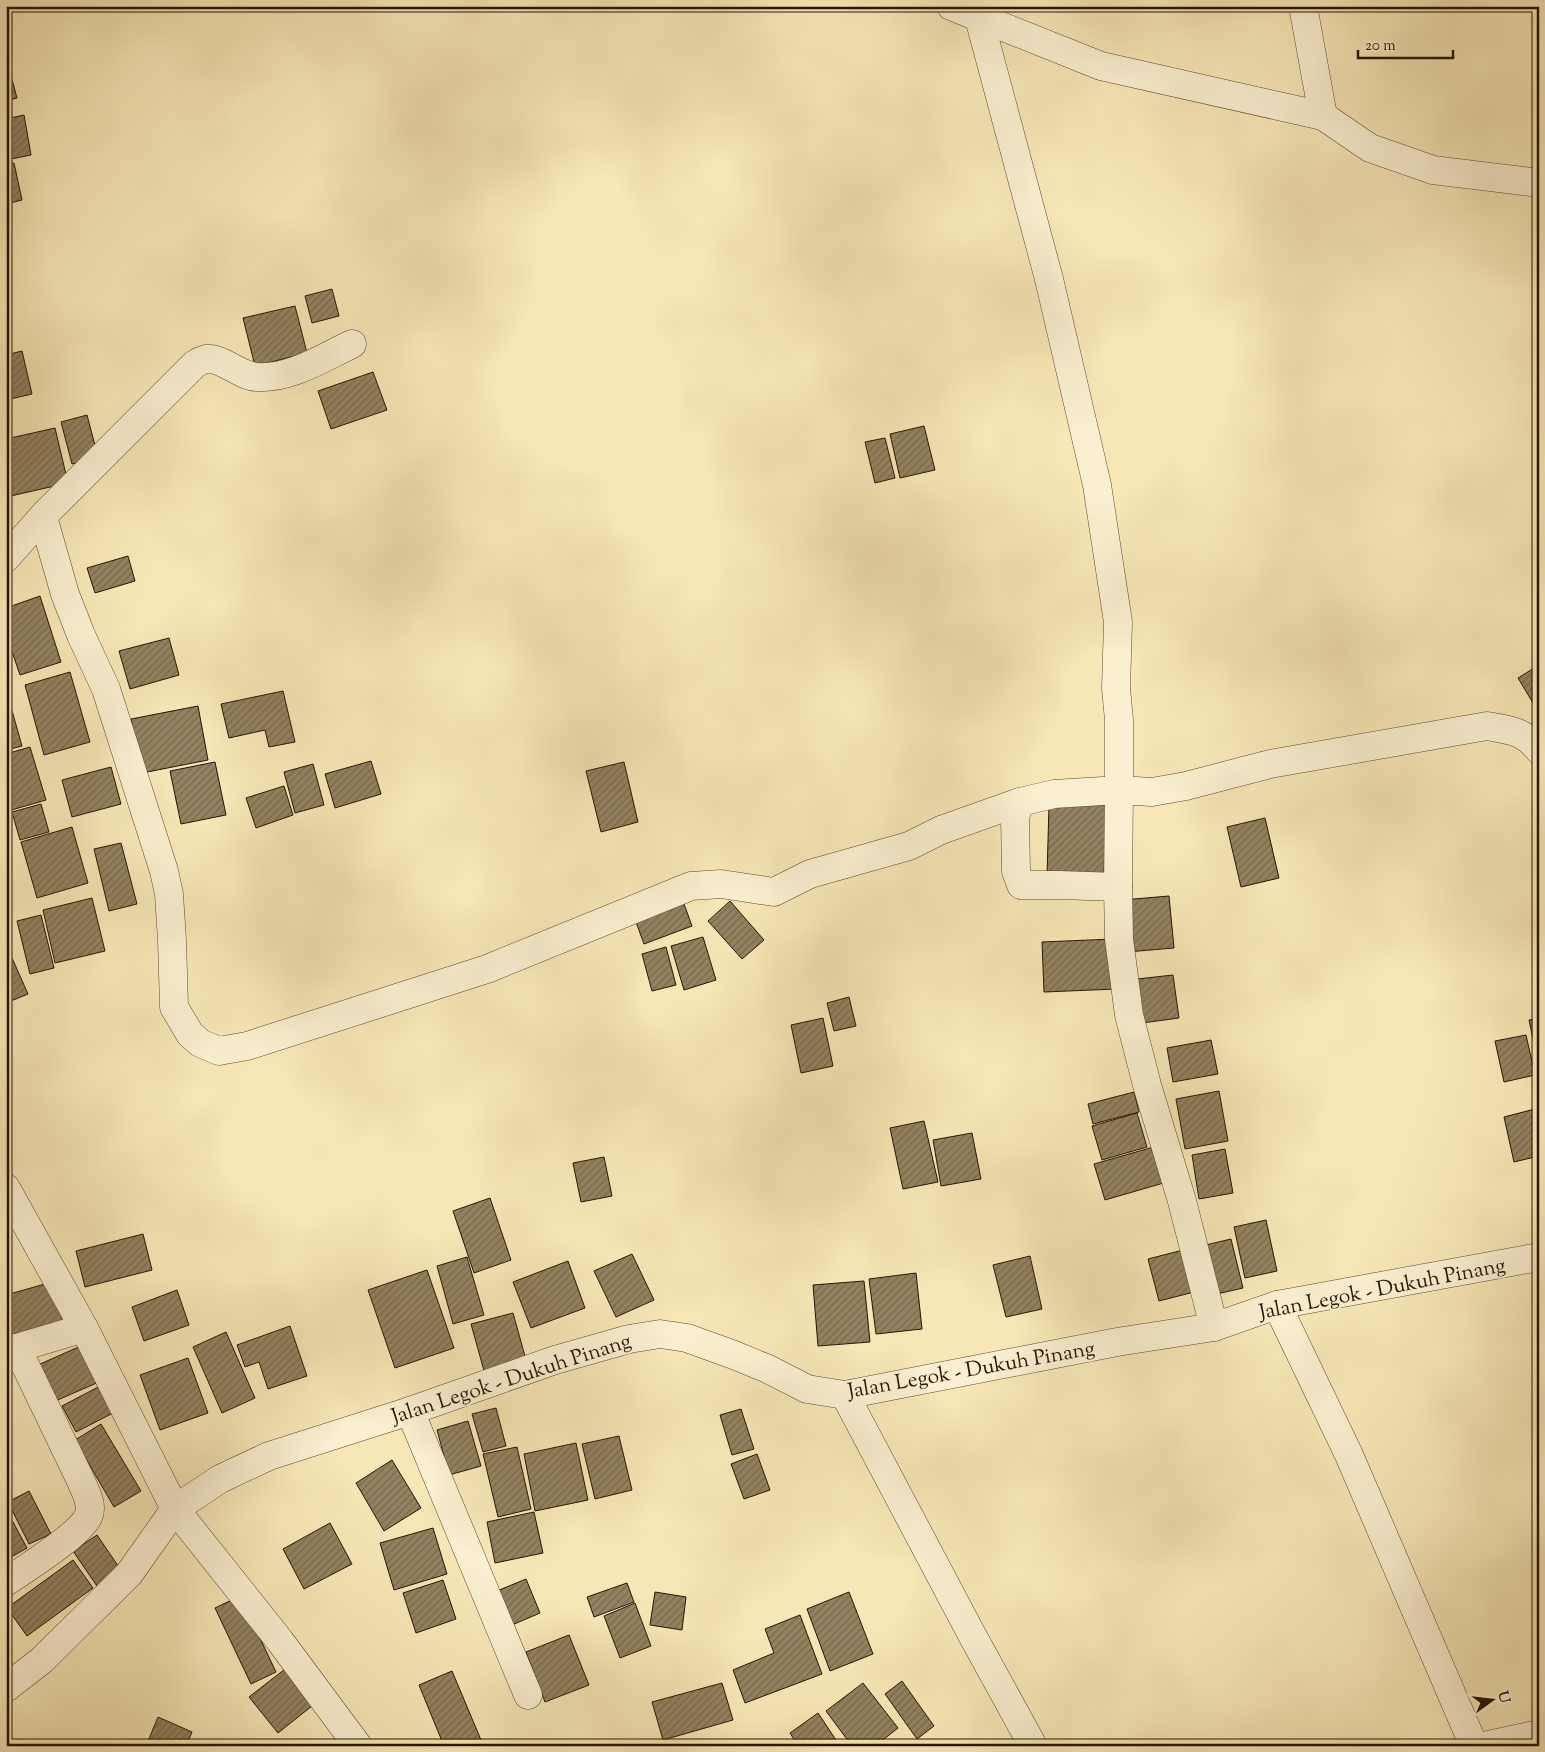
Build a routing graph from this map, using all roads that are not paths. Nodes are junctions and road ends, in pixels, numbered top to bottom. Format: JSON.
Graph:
{"nodes":[{"id":1,"x":1303,"y":6,"type":"edge"},
{"id":2,"x":966,"y":11,"type":"edge"},
{"id":3,"x":1323,"y":116,"type":"junction"},
{"id":4,"x":1539,"y":183,"type":"edge"},
{"id":5,"x":352,"y":344,"type":"dead end"},
{"id":6,"x":43,"y":517,"type":"junction"},
{"id":7,"x":6,"y":558,"type":"edge"},
{"id":8,"x":1539,"y":750,"type":"edge"},
{"id":9,"x":1119,"y":790,"type":"junction"},
{"id":10,"x":1020,"y":802,"type":"junction"},
{"id":11,"x":1118,"y":887,"type":"junction"},
{"id":12,"x":6,"y":1188,"type":"edge"},
{"id":13,"x":1539,"y":1256,"type":"edge"},
{"id":14,"x":1277,"y":1305,"type":"junction"},
{"id":15,"x":1214,"y":1327,"type":"junction"},
{"id":16,"x":84,"y":1328,"type":"junction"},
{"id":17,"x":11,"y":1349,"type":"edge"},
{"id":18,"x":845,"y":1395,"type":"junction"},
{"id":19,"x":410,"y":1411,"type":"junction"},
{"id":20,"x":175,"y":1509,"type":"junction"},
{"id":21,"x":7,"y":1580,"type":"edge"},
{"id":22,"x":6,"y":1688,"type":"edge"},
{"id":23,"x":528,"y":1695,"type":"dead end"},
{"id":24,"x":1539,"y":1734,"type":"edge"},
{"id":25,"x":358,"y":1746,"type":"edge"},
{"id":26,"x":1034,"y":1746,"type":"edge"},
{"id":27,"x":1474,"y":1746,"type":"edge"},
{"id":28,"x":1484,"y":1746,"type":"edge"}],
"edges":[{"from":1,"to":3,"type":"street"},
{"from":2,"to":3,"type":"street"},
{"from":2,"to":9,"type":"street"},
{"from":3,"to":4,"type":"street"},
{"from":5,"to":6,"type":"street"},
{"from":6,"to":7,"type":"street"},
{"from":6,"to":10,"type":"street"},
{"from":8,"to":9,"type":"street"},
{"from":9,"to":10,"type":"street"},
{"from":9,"to":11,"type":"street"},
{"from":10,"to":11,"type":"street"},
{"from":11,"to":15,"type":"street"},
{"from":12,"to":16,"type":"street"},
{"from":13,"to":14,"type":"street","name":"Jalan Legok - Dukuh Pinang"},
{"from":14,"to":15,"type":"street","name":"Jalan Legok - Dukuh Pinang"},
{"from":14,"to":27,"type":"street"},
{"from":15,"to":18,"type":"street","name":"Jalan Legok - Dukuh Pinang"},
{"from":16,"to":17,"type":"street"},
{"from":16,"to":20,"type":"street"},
{"from":17,"to":21,"type":"street"},
{"from":18,"to":19,"type":"street","name":"Jalan Legok - Dukuh Pinang"},
{"from":18,"to":26,"type":"street"},
{"from":19,"to":20,"type":"street","name":"Jalan Legok - Dukuh Pinang"},
{"from":19,"to":23,"type":"street"},
{"from":20,"to":22,"type":"street","name":"Jalan Legok - Dukuh Pinang"},
{"from":20,"to":25,"type":"street"},
{"from":24,"to":28,"type":"street"}]}
